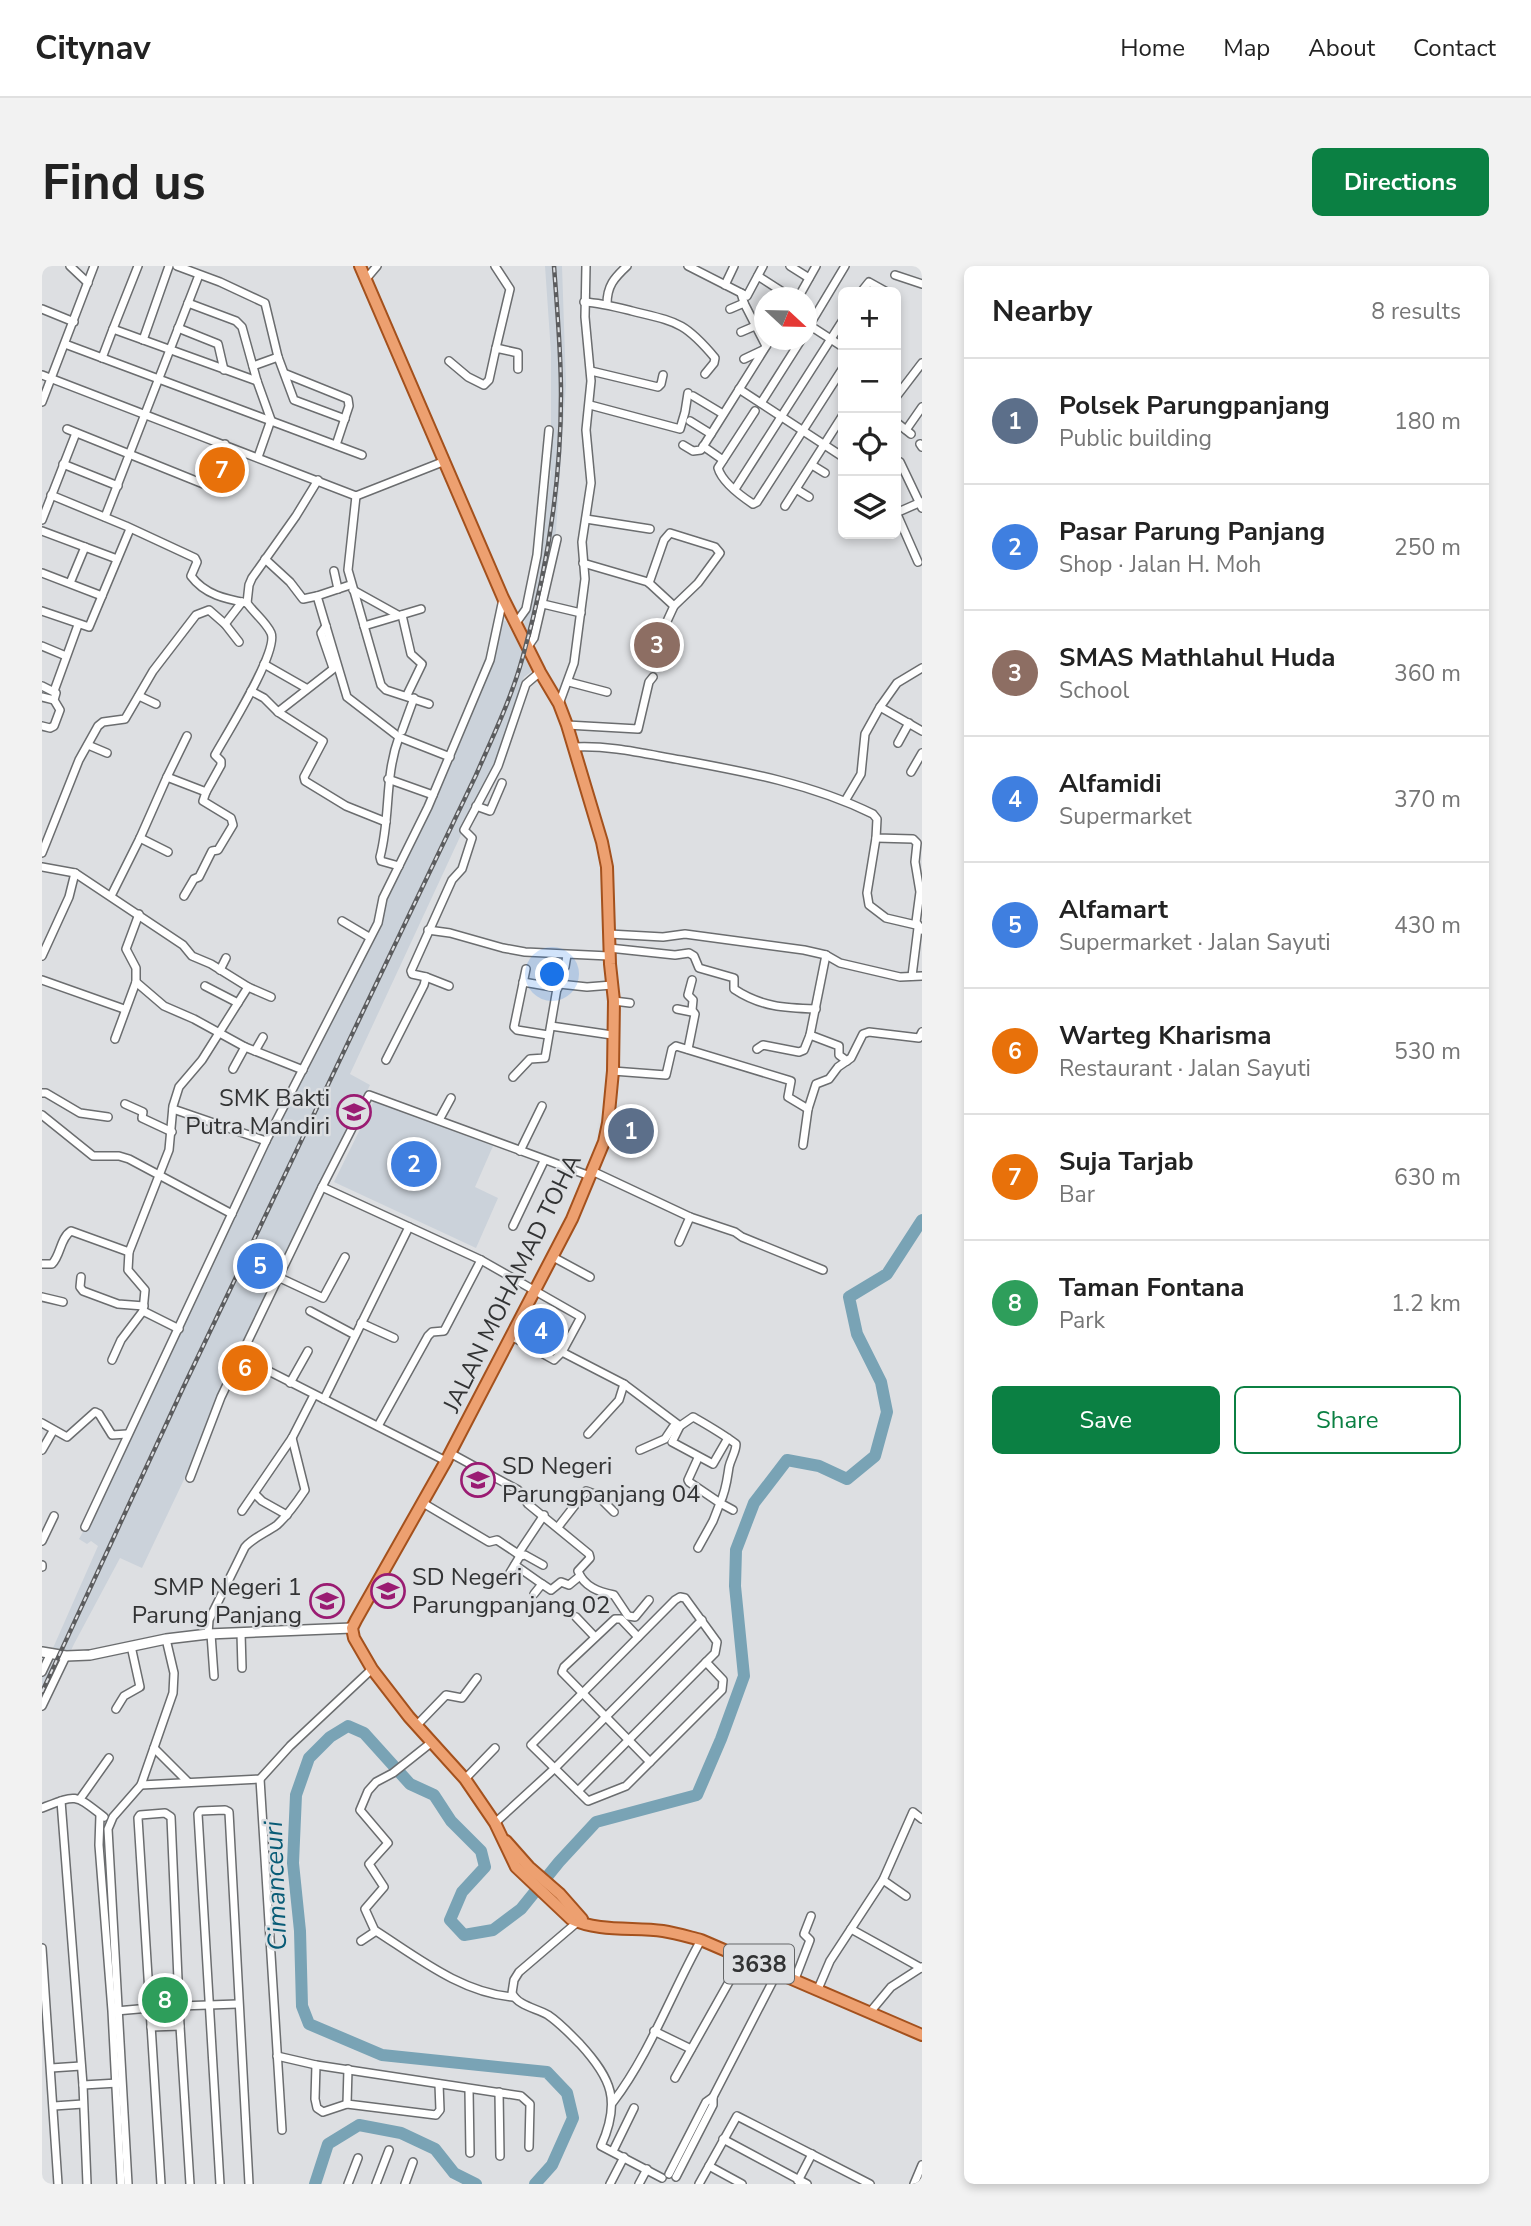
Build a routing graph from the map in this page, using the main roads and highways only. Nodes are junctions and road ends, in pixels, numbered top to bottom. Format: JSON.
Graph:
{"nodes":[{"id":1,"x":360,"y":266,"type":"edge"},
{"id":2,"x":922,"y":2035,"type":"edge"}],
"edges":[{"from":1,"to":2,"type":"main road","name":"JALAN MOHAMAD TOHA","number":"3638"}]}
